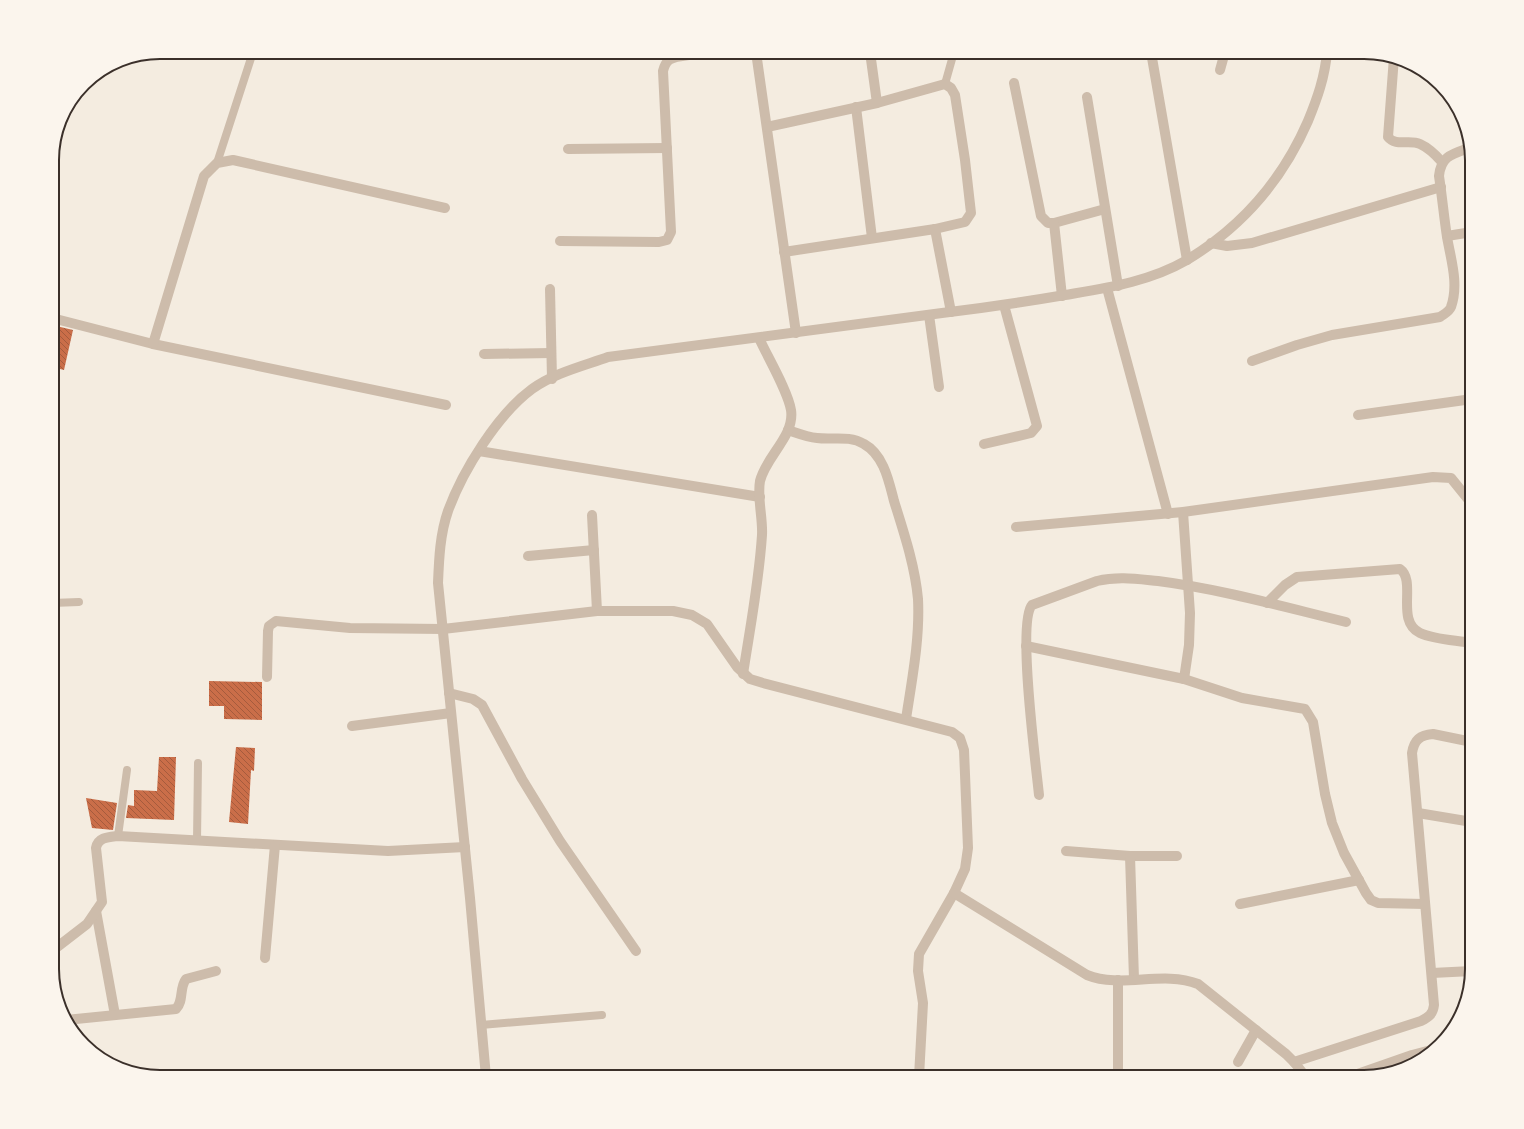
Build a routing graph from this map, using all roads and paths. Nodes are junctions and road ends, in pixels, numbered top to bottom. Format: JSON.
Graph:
{"nodes":[{"id":1,"x":251,"y":59,"type":"edge"},
{"id":2,"x":673,"y":59,"type":"edge"},
{"id":3,"x":757,"y":59,"type":"edge"},
{"id":4,"x":871,"y":59,"type":"edge"},
{"id":5,"x":952,"y":59,"type":"edge"},
{"id":6,"x":1152,"y":59,"type":"edge"},
{"id":7,"x":1223,"y":59,"type":"edge"},
{"id":8,"x":1326,"y":59,"type":"edge"},
{"id":9,"x":1394,"y":63,"type":"edge"},
{"id":10,"x":1220,"y":70,"type":"dead end"},
{"id":11,"x":1014,"y":83,"type":"dead end"},
{"id":12,"x":945,"y":84,"type":"junction"},
{"id":13,"x":1087,"y":97,"type":"dead end"},
{"id":14,"x":877,"y":103,"type":"junction"},
{"id":15,"x":856,"y":107,"type":"junction"},
{"id":16,"x":767,"y":127,"type":"junction"},
{"id":17,"x":667,"y":148,"type":"junction"},
{"id":18,"x":568,"y":149,"type":"dead end"},
{"id":19,"x":1464,"y":150,"type":"edge"},
{"id":20,"x":1442,"y":162,"type":"junction"},
{"id":21,"x":216,"y":163,"type":"junction"},
{"id":22,"x":1440,"y":187,"type":"junction"},
{"id":23,"x":445,"y":208,"type":"dead end"},
{"id":24,"x":1105,"y":209,"type":"junction"},
{"id":25,"x":1054,"y":223,"type":"junction"},
{"id":26,"x":935,"y":229,"type":"junction"},
{"id":27,"x":1465,"y":233,"type":"edge"},
{"id":28,"x":1447,"y":236,"type":"junction"},
{"id":29,"x":872,"y":238,"type":"junction"},
{"id":30,"x":560,"y":241,"type":"dead end"},
{"id":31,"x":1211,"y":243,"type":"junction"},
{"id":32,"x":784,"y":252,"type":"junction"},
{"id":33,"x":1187,"y":260,"type":"junction"},
{"id":34,"x":1118,"y":286,"type":"junction"},
{"id":35,"x":1107,"y":288,"type":"junction"},
{"id":36,"x":550,"y":289,"type":"dead end"},
{"id":37,"x":1062,"y":296,"type":"junction"},
{"id":38,"x":1004,"y":305,"type":"junction"},
{"id":39,"x":951,"y":312,"type":"junction"},
{"id":40,"x":929,"y":315,"type":"junction"},
{"id":41,"x":59,"y":320,"type":"edge"},
{"id":42,"x":796,"y":333,"type":"junction"},
{"id":43,"x":759,"y":338,"type":"junction"},
{"id":44,"x":153,"y":344,"type":"junction"},
{"id":45,"x":551,"y":353,"type":"junction"},
{"id":46,"x":484,"y":354,"type":"dead end"},
{"id":47,"x":1252,"y":361,"type":"dead end"},
{"id":48,"x":552,"y":379,"type":"junction"},
{"id":49,"x":939,"y":387,"type":"dead end"},
{"id":50,"x":1465,"y":400,"type":"edge"},
{"id":51,"x":446,"y":405,"type":"dead end"},
{"id":52,"x":1358,"y":415,"type":"dead end"},
{"id":53,"x":788,"y":430,"type":"junction"},
{"id":54,"x":984,"y":444,"type":"dead end"},
{"id":55,"x":479,"y":452,"type":"junction"},
{"id":56,"x":1465,"y":495,"type":"edge"},
{"id":57,"x":760,"y":497,"type":"junction"},
{"id":58,"x":1183,"y":512,"type":"junction"},
{"id":59,"x":1168,"y":514,"type":"junction"},
{"id":60,"x":592,"y":515,"type":"dead end"},
{"id":61,"x":1016,"y":526,"type":"dead end"},
{"id":62,"x":594,"y":550,"type":"junction"},
{"id":63,"x":528,"y":556,"type":"dead end"},
{"id":64,"x":1188,"y":585,"type":"junction"},
{"id":65,"x":79,"y":602,"type":"dead end"},
{"id":66,"x":59,"y":603,"type":"edge"},
{"id":67,"x":1267,"y":603,"type":"junction"},
{"id":68,"x":598,"y":611,"type":"junction"},
{"id":69,"x":1346,"y":622,"type":"dead end"},
{"id":70,"x":443,"y":629,"type":"junction"},
{"id":71,"x":1465,"y":642,"type":"edge"},
{"id":72,"x":1026,"y":646,"type":"junction"},
{"id":73,"x":743,"y":674,"type":"junction"},
{"id":74,"x":267,"y":677,"type":"dead end"},
{"id":75,"x":1184,"y":679,"type":"junction"},
{"id":76,"x":449,"y":693,"type":"junction"},
{"id":77,"x":451,"y":714,"type":"junction"},
{"id":78,"x":906,"y":719,"type":"junction"},
{"id":79,"x":352,"y":726,"type":"dead end"},
{"id":80,"x":1465,"y":741,"type":"edge"},
{"id":81,"x":198,"y":763,"type":"dead end"},
{"id":82,"x":127,"y":770,"type":"dead end"},
{"id":83,"x":1039,"y":795,"type":"dead end"},
{"id":84,"x":1418,"y":813,"type":"junction"},
{"id":85,"x":1465,"y":821,"type":"edge"},
{"id":86,"x":118,"y":836,"type":"junction"},
{"id":87,"x":197,"y":840,"type":"junction"},
{"id":88,"x":275,"y":845,"type":"junction"},
{"id":89,"x":465,"y":847,"type":"junction"},
{"id":90,"x":1066,"y":851,"type":"dead end"},
{"id":91,"x":1130,"y":856,"type":"junction"},
{"id":92,"x":1177,"y":856,"type":"dead end"},
{"id":93,"x":1359,"y":880,"type":"junction"},
{"id":94,"x":954,"y":893,"type":"junction"},
{"id":95,"x":1240,"y":904,"type":"dead end"},
{"id":96,"x":1426,"y":904,"type":"junction"},
{"id":97,"x":96,"y":911,"type":"junction"},
{"id":98,"x":59,"y":946,"type":"edge"},
{"id":99,"x":636,"y":951,"type":"dead end"},
{"id":100,"x":265,"y":958,"type":"dead end"},
{"id":101,"x":216,"y":971,"type":"dead end"},
{"id":102,"x":1465,"y":971,"type":"edge"},
{"id":103,"x":1432,"y":973,"type":"junction"},
{"id":104,"x":1118,"y":980,"type":"junction"},
{"id":105,"x":1134,"y":980,"type":"junction"},
{"id":106,"x":115,"y":1015,"type":"junction"},
{"id":107,"x":602,"y":1015,"type":"dead end"},
{"id":108,"x":72,"y":1019,"type":"edge"},
{"id":109,"x":481,"y":1025,"type":"junction"},
{"id":110,"x":1256,"y":1030,"type":"junction"},
{"id":111,"x":1420,"y":1053,"type":"edge"},
{"id":112,"x":1238,"y":1062,"type":"dead end"},
{"id":113,"x":1294,"y":1062,"type":"junction"},
{"id":114,"x":485,"y":1070,"type":"edge"},
{"id":115,"x":919,"y":1070,"type":"edge"},
{"id":116,"x":1118,"y":1070,"type":"edge"},
{"id":117,"x":1300,"y":1070,"type":"edge"},
{"id":118,"x":1370,"y":1070,"type":"edge"}],
"edges":[{"from":1,"to":21,"type":"lane"},
{"from":2,"to":17,"type":"street"},
{"from":3,"to":16,"type":"street"},
{"from":4,"to":14,"type":"street"},
{"from":5,"to":12,"type":"lane"},
{"from":6,"to":33,"type":"street"},
{"from":7,"to":10,"type":"street"},
{"from":8,"to":31,"type":"street"},
{"from":9,"to":20,"type":"street"},
{"from":11,"to":25,"type":"street"},
{"from":12,"to":14,"type":"street"},
{"from":12,"to":26,"type":"street"},
{"from":13,"to":24,"type":"street"},
{"from":14,"to":15,"type":"street"},
{"from":15,"to":16,"type":"street"},
{"from":15,"to":29,"type":"street"},
{"from":16,"to":32,"type":"street"},
{"from":17,"to":18,"type":"street"},
{"from":17,"to":30,"type":"street"},
{"from":19,"to":20,"type":"street"},
{"from":20,"to":22,"type":"street"},
{"from":21,"to":23,"type":"street"},
{"from":21,"to":44,"type":"street"},
{"from":22,"to":28,"type":"street"},
{"from":22,"to":31,"type":"street"},
{"from":24,"to":25,"type":"street"},
{"from":24,"to":34,"type":"street"},
{"from":25,"to":37,"type":"street"},
{"from":26,"to":29,"type":"street"},
{"from":26,"to":39,"type":"street"},
{"from":27,"to":28,"type":"street"},
{"from":28,"to":47,"type":"street"},
{"from":29,"to":32,"type":"street"},
{"from":31,"to":33,"type":"street"},
{"from":32,"to":42,"type":"street"},
{"from":33,"to":34,"type":"street"},
{"from":34,"to":35,"type":"street"},
{"from":35,"to":37,"type":"street"},
{"from":35,"to":59,"type":"street"},
{"from":36,"to":45,"type":"street"},
{"from":37,"to":38,"type":"street"},
{"from":38,"to":39,"type":"street"},
{"from":38,"to":54,"type":"street"},
{"from":39,"to":40,"type":"street"},
{"from":40,"to":42,"type":"street"},
{"from":40,"to":49,"type":"street"},
{"from":41,"to":44,"type":"street"},
{"from":42,"to":43,"type":"street"},
{"from":43,"to":48,"type":"street"},
{"from":43,"to":53,"type":"street"},
{"from":44,"to":51,"type":"street"},
{"from":45,"to":46,"type":"street"},
{"from":45,"to":48,"type":"street"},
{"from":48,"to":55,"type":"street"},
{"from":50,"to":52,"type":"street"},
{"from":53,"to":57,"type":"street"},
{"from":53,"to":78,"type":"street"},
{"from":55,"to":57,"type":"street"},
{"from":55,"to":70,"type":"street"},
{"from":56,"to":58,"type":"street"},
{"from":57,"to":73,"type":"street"},
{"from":58,"to":59,"type":"street"},
{"from":58,"to":64,"type":"street"},
{"from":59,"to":61,"type":"street"},
{"from":60,"to":62,"type":"street"},
{"from":62,"to":63,"type":"street"},
{"from":62,"to":68,"type":"street"},
{"from":64,"to":67,"type":"street"},
{"from":64,"to":72,"type":"street"},
{"from":64,"to":75,"type":"street"},
{"from":65,"to":66,"type":"lane"},
{"from":67,"to":69,"type":"street"},
{"from":67,"to":71,"type":"street"},
{"from":68,"to":70,"type":"street"},
{"from":68,"to":73,"type":"street"},
{"from":70,"to":74,"type":"street"},
{"from":70,"to":76,"type":"street"},
{"from":72,"to":75,"type":"street"},
{"from":72,"to":83,"type":"street"},
{"from":73,"to":78,"type":"street"},
{"from":75,"to":93,"type":"street"},
{"from":76,"to":77,"type":"street"},
{"from":76,"to":99,"type":"street"},
{"from":77,"to":79,"type":"street"},
{"from":77,"to":89,"type":"street"},
{"from":78,"to":94,"type":"street"},
{"from":80,"to":84,"type":"street"},
{"from":81,"to":87,"type":"lane"},
{"from":82,"to":86,"type":"lane"},
{"from":84,"to":85,"type":"street"},
{"from":84,"to":96,"type":"street"},
{"from":86,"to":87,"type":"street"},
{"from":86,"to":97,"type":"street"},
{"from":87,"to":88,"type":"street"},
{"from":88,"to":89,"type":"street"},
{"from":88,"to":100,"type":"street"},
{"from":89,"to":109,"type":"street"},
{"from":90,"to":91,"type":"street"},
{"from":91,"to":92,"type":"street"},
{"from":91,"to":105,"type":"street"},
{"from":93,"to":95,"type":"street"},
{"from":93,"to":96,"type":"street"},
{"from":94,"to":104,"type":"street"},
{"from":94,"to":115,"type":"street"},
{"from":96,"to":103,"type":"street"},
{"from":97,"to":98,"type":"street"},
{"from":97,"to":106,"type":"street"},
{"from":101,"to":106,"type":"street"},
{"from":102,"to":103,"type":"street"},
{"from":103,"to":113,"type":"street"},
{"from":104,"to":105,"type":"street"},
{"from":104,"to":116,"type":"street"},
{"from":105,"to":110,"type":"street"},
{"from":106,"to":108,"type":"street"},
{"from":107,"to":109,"type":"lane"},
{"from":109,"to":114,"type":"street"},
{"from":110,"to":112,"type":"street"},
{"from":110,"to":113,"type":"street"},
{"from":111,"to":118,"type":"street"},
{"from":113,"to":117,"type":"street"}]}
